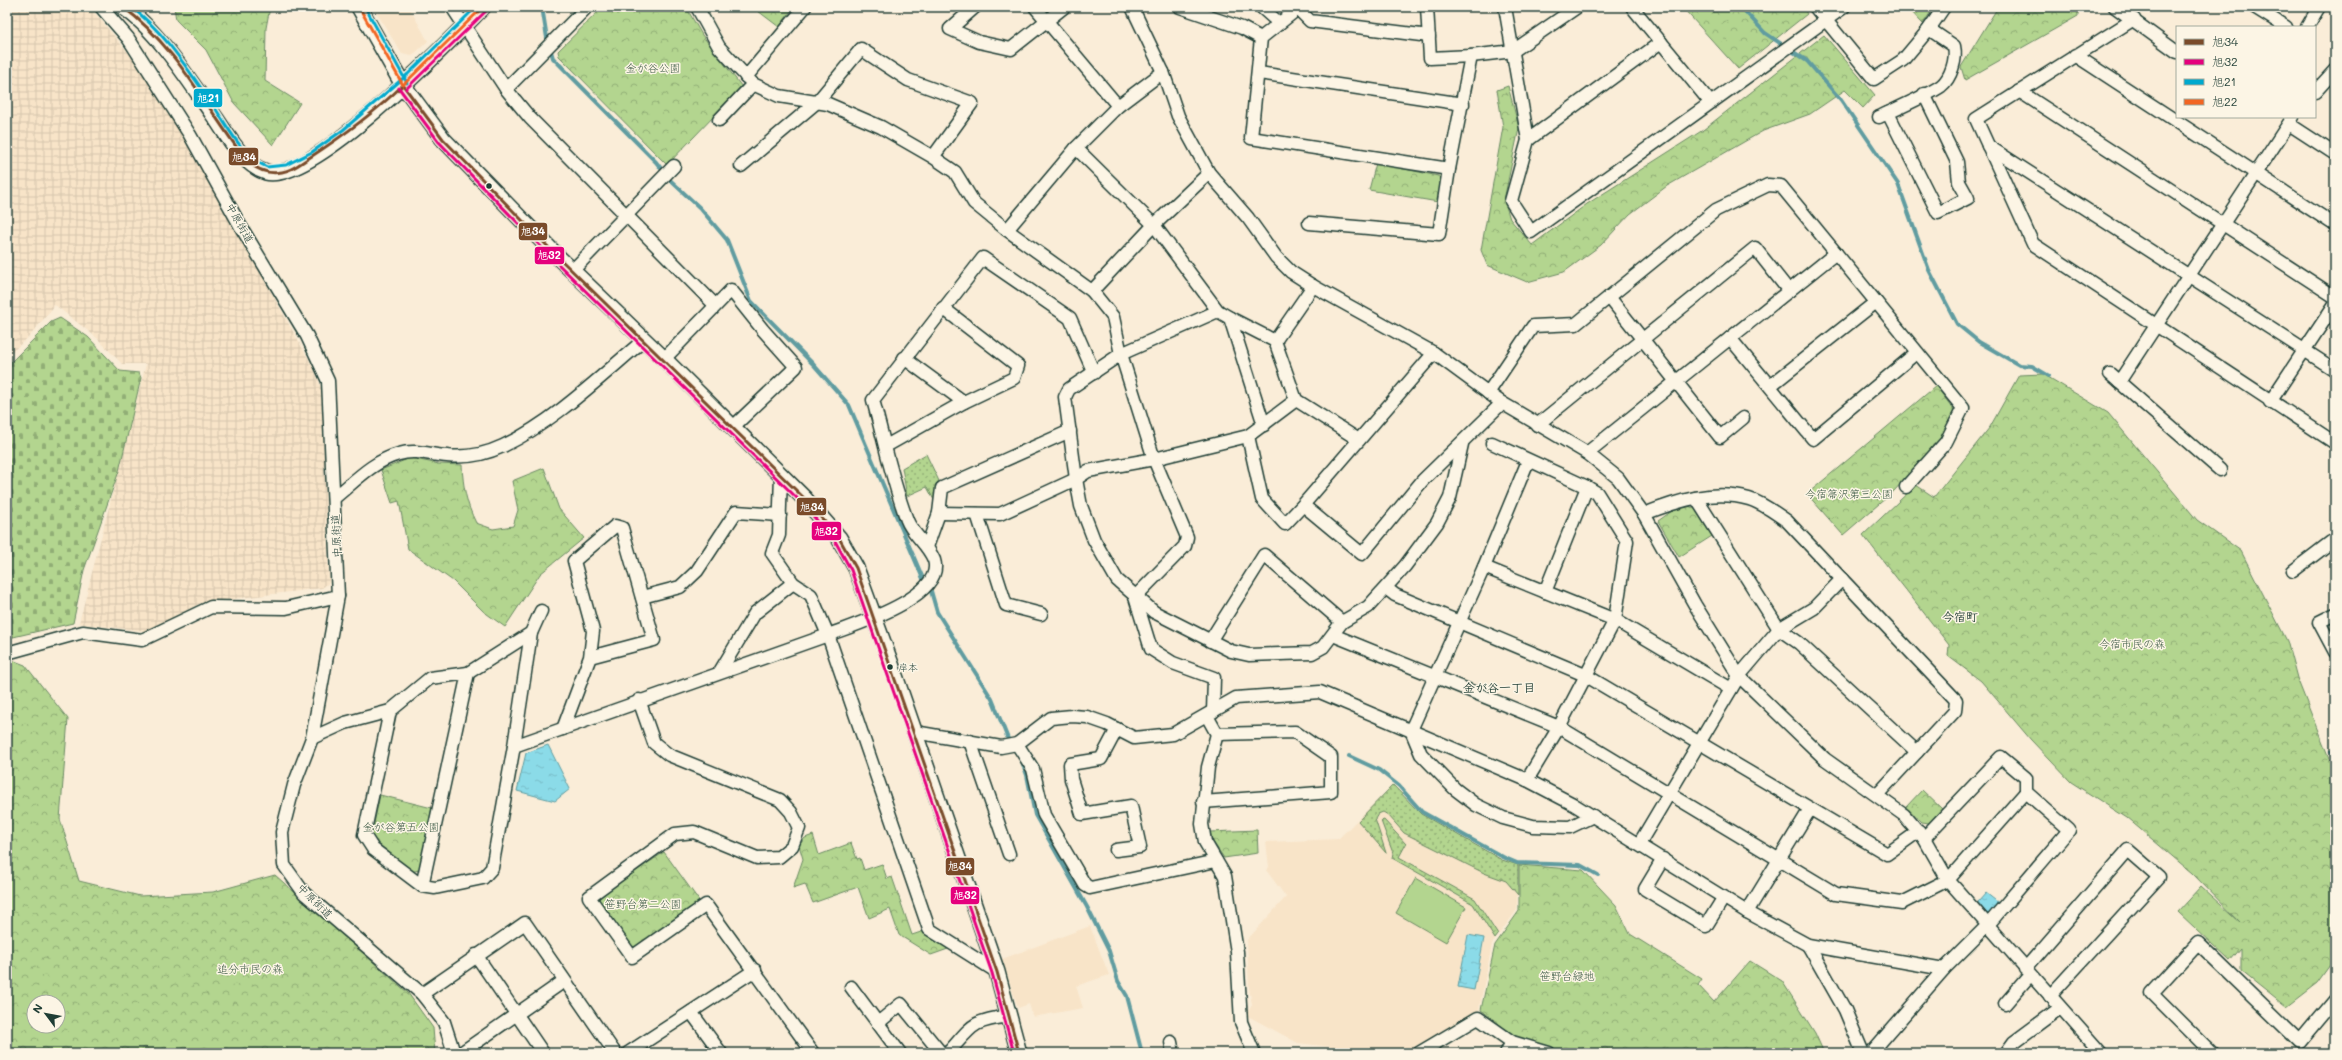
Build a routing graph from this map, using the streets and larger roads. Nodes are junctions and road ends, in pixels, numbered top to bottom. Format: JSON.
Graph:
{"nodes":[{"id":1,"x":101,"y":7,"type":"edge"},
{"id":2,"x":123,"y":7,"type":"edge"},
{"id":3,"x":359,"y":7,"type":"edge"},
{"id":4,"x":452,"y":7,"type":"edge"},
{"id":5,"x":483,"y":7,"type":"edge"},
{"id":6,"x":587,"y":7,"type":"edge"},
{"id":7,"x":697,"y":7,"type":"edge"},
{"id":8,"x":805,"y":7,"type":"edge"},
{"id":9,"x":975,"y":7,"type":"edge"},
{"id":10,"x":1035,"y":7,"type":"edge"},
{"id":11,"x":1064,"y":7,"type":"edge"},
{"id":12,"x":1132,"y":7,"type":"edge"},
{"id":13,"x":1180,"y":7,"type":"edge"},
{"id":14,"x":1261,"y":7,"type":"edge"},
{"id":15,"x":1427,"y":7,"type":"edge"},
{"id":16,"x":1505,"y":7,"type":"edge"},
{"id":17,"x":1577,"y":7,"type":"edge"},
{"id":18,"x":1632,"y":7,"type":"edge"},
{"id":19,"x":1815,"y":7,"type":"edge"},
{"id":20,"x":1844,"y":7,"type":"edge"},
{"id":21,"x":1944,"y":7,"type":"edge"},
{"id":22,"x":2115,"y":7,"type":"edge"},
{"id":23,"x":2254,"y":7,"type":"edge"},
{"id":24,"x":2319,"y":7,"type":"edge"},
{"id":25,"x":1299,"y":8,"type":"edge"},
{"id":26,"x":2134,"y":19,"type":"junction"},
{"id":27,"x":1826,"y":20,"type":"junction"},
{"id":28,"x":1046,"y":22,"type":"junction"},
{"id":29,"x":1280,"y":23,"type":"junction"},
{"id":30,"x":2284,"y":26,"type":"edge"},
{"id":31,"x":2308,"y":26,"type":"edge"},
{"id":32,"x":463,"y":27,"type":"junction"},
{"id":33,"x":1929,"y":29,"type":"junction"},
{"id":34,"x":1429,"y":36,"type":"junction"},
{"id":35,"x":1261,"y":38,"type":"junction"},
{"id":36,"x":1661,"y":42,"type":"junction"},
{"id":37,"x":1513,"y":51,"type":"junction"},
{"id":38,"x":2176,"y":51,"type":"edge"},
{"id":39,"x":2075,"y":55,"type":"junction"},
{"id":40,"x":1471,"y":56,"type":"junction"},
{"id":41,"x":1163,"y":72,"type":"junction"},
{"id":42,"x":1259,"y":73,"type":"junction"},
{"id":43,"x":2333,"y":74,"type":"edge"},
{"id":44,"x":750,"y":80,"type":"junction"},
{"id":45,"x":403,"y":85,"type":"junction"},
{"id":46,"x":506,"y":89,"type":"junction"},
{"id":47,"x":2316,"y":91,"type":"edge"},
{"id":48,"x":2018,"y":92,"type":"junction"},
{"id":49,"x":1924,"y":94,"type":"junction"},
{"id":50,"x":817,"y":102,"type":"junction"},
{"id":51,"x":1710,"y":102,"type":"junction"},
{"id":52,"x":1463,"y":104,"type":"junction"},
{"id":53,"x":1118,"y":106,"type":"junction"},
{"id":54,"x":719,"y":120,"type":"dead end"},
{"id":55,"x":2291,"y":120,"type":"edge"},
{"id":56,"x":1528,"y":140,"type":"junction"},
{"id":57,"x":1988,"y":145,"type":"junction"},
{"id":58,"x":1076,"y":148,"type":"junction"},
{"id":59,"x":2335,"y":154,"type":"edge"},
{"id":60,"x":933,"y":157,"type":"junction"},
{"id":61,"x":674,"y":166,"type":"dead end"},
{"id":62,"x":741,"y":166,"type":"dead end"},
{"id":63,"x":1449,"y":169,"type":"junction"},
{"id":64,"x":1209,"y":173,"type":"junction"},
{"id":65,"x":2256,"y":173,"type":"junction"},
{"id":66,"x":626,"y":216,"type":"junction"},
{"id":67,"x":1309,"y":223,"type":"dead end"},
{"id":68,"x":2223,"y":224,"type":"junction"},
{"id":69,"x":1154,"y":225,"type":"junction"},
{"id":70,"x":2335,"y":225,"type":"edge"},
{"id":71,"x":1007,"y":230,"type":"junction"},
{"id":72,"x":1836,"y":253,"type":"junction"},
{"id":73,"x":572,"y":271,"type":"junction"},
{"id":74,"x":2189,"y":275,"type":"junction"},
{"id":75,"x":1313,"y":286,"type":"junction"},
{"id":76,"x":1789,"y":290,"type":"junction"},
{"id":77,"x":1092,"y":291,"type":"junction"},
{"id":78,"x":1609,"y":297,"type":"junction"},
{"id":79,"x":2335,"y":297,"type":"edge"},
{"id":80,"x":1876,"y":302,"type":"junction"},
{"id":81,"x":2335,"y":304,"type":"edge"},
{"id":82,"x":715,"y":305,"type":"junction"},
{"id":83,"x":943,"y":308,"type":"junction"},
{"id":84,"x":1218,"y":311,"type":"junction"},
{"id":85,"x":1230,"y":318,"type":"junction"},
{"id":86,"x":2155,"y":326,"type":"junction"},
{"id":87,"x":1730,"y":338,"type":"junction"},
{"id":88,"x":644,"y":340,"type":"junction"},
{"id":89,"x":1643,"y":340,"type":"junction"},
{"id":90,"x":1275,"y":341,"type":"junction"},
{"id":91,"x":2304,"y":350,"type":"junction"},
{"id":92,"x":1434,"y":353,"type":"junction"},
{"id":93,"x":1916,"y":353,"type":"junction"},
{"id":94,"x":1121,"y":354,"type":"junction"},
{"id":95,"x":904,"y":358,"type":"junction"},
{"id":96,"x":664,"y":359,"type":"junction"},
{"id":97,"x":2335,"y":370,"type":"edge"},
{"id":98,"x":1094,"y":373,"type":"junction"},
{"id":99,"x":1676,"y":381,"type":"junction"},
{"id":100,"x":1770,"y":386,"type":"junction"},
{"id":101,"x":1488,"y":393,"type":"junction"},
{"id":102,"x":1296,"y":400,"type":"junction"},
{"id":103,"x":964,"y":402,"type":"junction"},
{"id":104,"x":2270,"y":402,"type":"junction"},
{"id":105,"x":1502,"y":403,"type":"junction"},
{"id":106,"x":1743,"y":418,"type":"dead end"},
{"id":107,"x":1264,"y":425,"type":"junction"},
{"id":108,"x":1537,"y":426,"type":"junction"},
{"id":109,"x":733,"y":427,"type":"junction"},
{"id":110,"x":1070,"y":431,"type":"junction"},
{"id":111,"x":1248,"y":436,"type":"junction"},
{"id":112,"x":1358,"y":440,"type":"junction"},
{"id":113,"x":1492,"y":443,"type":"dead end"},
{"id":114,"x":2335,"y":443,"type":"edge"},
{"id":115,"x":1462,"y":444,"type":"junction"},
{"id":116,"x":886,"y":446,"type":"junction"},
{"id":117,"x":1586,"y":453,"type":"junction"},
{"id":118,"x":1154,"y":459,"type":"junction"},
{"id":119,"x":1528,"y":461,"type":"junction"},
{"id":120,"x":2220,"y":470,"type":"dead end"},
{"id":121,"x":781,"y":475,"type":"junction"},
{"id":122,"x":1076,"y":479,"type":"junction"},
{"id":123,"x":1587,"y":487,"type":"junction"},
{"id":124,"x":1906,"y":487,"type":"dead end"},
{"id":125,"x":334,"y":498,"type":"junction"},
{"id":126,"x":1696,"y":498,"type":"junction"},
{"id":127,"x":1303,"y":505,"type":"junction"},
{"id":128,"x":939,"y":513,"type":"junction"},
{"id":129,"x":977,"y":514,"type":"junction"},
{"id":130,"x":1644,"y":514,"type":"junction"},
{"id":131,"x":780,"y":515,"type":"junction"},
{"id":132,"x":2335,"y":546,"type":"edge"},
{"id":133,"x":928,"y":547,"type":"junction"},
{"id":134,"x":1484,"y":567,"type":"junction"},
{"id":135,"x":2293,"y":571,"type":"dead end"},
{"id":136,"x":1842,"y":579,"type":"junction"},
{"id":137,"x":793,"y":583,"type":"junction"},
{"id":138,"x":1386,"y":588,"type":"junction"},
{"id":139,"x":1545,"y":592,"type":"junction"},
{"id":140,"x":338,"y":596,"type":"junction"},
{"id":141,"x":642,"y":597,"type":"junction"},
{"id":142,"x":1135,"y":597,"type":"junction"},
{"id":143,"x":541,"y":611,"type":"dead end"},
{"id":144,"x":1041,"y":614,"type":"dead end"},
{"id":145,"x":2335,"y":614,"type":"edge"},
{"id":146,"x":874,"y":617,"type":"junction"},
{"id":147,"x":1615,"y":620,"type":"junction"},
{"id":148,"x":1459,"y":621,"type":"junction"},
{"id":149,"x":1342,"y":622,"type":"junction"},
{"id":150,"x":1778,"y":629,"type":"junction"},
{"id":151,"x":531,"y":634,"type":"junction"},
{"id":152,"x":828,"y":635,"type":"junction"},
{"id":153,"x":1332,"y":635,"type":"junction"},
{"id":154,"x":1210,"y":641,"type":"junction"},
{"id":155,"x":2335,"y":652,"type":"edge"},
{"id":156,"x":7,"y":653,"type":"edge"},
{"id":157,"x":590,"y":657,"type":"junction"},
{"id":158,"x":468,"y":673,"type":"junction"},
{"id":159,"x":719,"y":673,"type":"junction"},
{"id":160,"x":1585,"y":675,"type":"junction"},
{"id":161,"x":1435,"y":676,"type":"junction"},
{"id":162,"x":1739,"y":676,"type":"junction"},
{"id":163,"x":1731,"y":689,"type":"junction"},
{"id":164,"x":639,"y":700,"type":"junction"},
{"id":165,"x":390,"y":711,"type":"junction"},
{"id":166,"x":1210,"y":714,"type":"junction"},
{"id":167,"x":1559,"y":727,"type":"junction"},
{"id":168,"x":563,"y":728,"type":"junction"},
{"id":169,"x":1117,"y":729,"type":"junction"},
{"id":170,"x":1411,"y":730,"type":"junction"},
{"id":171,"x":915,"y":732,"type":"junction"},
{"id":172,"x":1217,"y":734,"type":"junction"},
{"id":173,"x":312,"y":738,"type":"junction"},
{"id":174,"x":970,"y":741,"type":"junction"},
{"id":175,"x":1017,"y":744,"type":"junction"},
{"id":176,"x":1700,"y":745,"type":"junction"},
{"id":177,"x":514,"y":746,"type":"junction"},
{"id":178,"x":1917,"y":752,"type":"junction"},
{"id":179,"x":1527,"y":780,"type":"junction"},
{"id":180,"x":2026,"y":792,"type":"junction"},
{"id":181,"x":1670,"y":795,"type":"junction"},
{"id":182,"x":1877,"y":795,"type":"junction"},
{"id":183,"x":1203,"y":802,"type":"junction"},
{"id":184,"x":1810,"y":809,"type":"junction"},
{"id":185,"x":1593,"y":816,"type":"junction"},
{"id":186,"x":1922,"y":835,"type":"junction"},
{"id":187,"x":1640,"y":844,"type":"junction"},
{"id":188,"x":1116,"y":850,"type":"dead end"},
{"id":189,"x":1009,"y":854,"type":"dead end"},
{"id":190,"x":1663,"y":858,"type":"junction"},
{"id":191,"x":1779,"y":860,"type":"junction"},
{"id":192,"x":1216,"y":861,"type":"junction"},
{"id":193,"x":1948,"y":880,"type":"junction"},
{"id":194,"x":422,"y":886,"type":"junction"},
{"id":195,"x":1724,"y":897,"type":"junction"},
{"id":196,"x":1747,"y":912,"type":"junction"},
{"id":197,"x":1987,"y":926,"type":"junction"},
{"id":198,"x":1808,"y":945,"type":"junction"},
{"id":199,"x":476,"y":956,"type":"junction"},
{"id":200,"x":1944,"y":969,"type":"junction"},
{"id":201,"x":755,"y":970,"type":"junction"},
{"id":202,"x":997,"y":972,"type":"junction"},
{"id":203,"x":2028,"y":972,"type":"junction"},
{"id":204,"x":564,"y":981,"type":"junction"},
{"id":205,"x":851,"y":987,"type":"dead end"},
{"id":206,"x":422,"y":994,"type":"junction"},
{"id":207,"x":2050,"y":996,"type":"junction"},
{"id":208,"x":2335,"y":1000,"type":"edge"},
{"id":209,"x":2005,"y":1004,"type":"dead end"},
{"id":210,"x":2060,"y":1008,"type":"junction"},
{"id":211,"x":691,"y":1012,"type":"junction"},
{"id":212,"x":517,"y":1015,"type":"junction"},
{"id":213,"x":1010,"y":1016,"type":"junction"},
{"id":214,"x":878,"y":1023,"type":"junction"},
{"id":215,"x":1512,"y":1042,"type":"junction"},
{"id":216,"x":454,"y":1053,"type":"edge"},
{"id":217,"x":461,"y":1053,"type":"edge"},
{"id":218,"x":543,"y":1053,"type":"edge"},
{"id":219,"x":615,"y":1053,"type":"edge"},
{"id":220,"x":628,"y":1053,"type":"edge"},
{"id":221,"x":721,"y":1053,"type":"edge"},
{"id":222,"x":813,"y":1053,"type":"edge"},
{"id":223,"x":900,"y":1053,"type":"edge"},
{"id":224,"x":941,"y":1053,"type":"edge"},
{"id":225,"x":948,"y":1053,"type":"edge"},
{"id":226,"x":1019,"y":1053,"type":"edge"},
{"id":227,"x":1254,"y":1053,"type":"edge"},
{"id":228,"x":1419,"y":1053,"type":"edge"},
{"id":229,"x":1506,"y":1053,"type":"edge"},
{"id":230,"x":1549,"y":1053,"type":"edge"},
{"id":231,"x":1863,"y":1053,"type":"edge"},
{"id":232,"x":1871,"y":1053,"type":"edge"},
{"id":233,"x":2006,"y":1053,"type":"edge"},
{"id":234,"x":2101,"y":1053,"type":"edge"},
{"id":235,"x":2212,"y":1053,"type":"edge"}],
"edges":[{"from":1,"to":125,"type":"street","name":"中原街道"},
{"from":2,"to":45,"type":"street"},
{"from":3,"to":45,"type":"street"},
{"from":4,"to":32,"type":"street"},
{"from":5,"to":32,"type":"street"},
{"from":6,"to":46,"type":"street"},
{"from":7,"to":44,"type":"street"},
{"from":8,"to":44,"type":"street"},
{"from":9,"to":28,"type":"street"},
{"from":10,"to":28,"type":"street"},
{"from":11,"to":28,"type":"street"},
{"from":12,"to":41,"type":"street"},
{"from":13,"to":35,"type":"street"},
{"from":14,"to":29,"type":"street"},
{"from":15,"to":34,"type":"street"},
{"from":16,"to":37,"type":"street"},
{"from":17,"to":37,"type":"street"},
{"from":18,"to":36,"type":"street"},
{"from":19,"to":27,"type":"street"},
{"from":20,"to":27,"type":"street"},
{"from":21,"to":33,"type":"street"},
{"from":22,"to":26,"type":"street"},
{"from":23,"to":30,"type":"street"},
{"from":24,"to":31,"type":"street"},
{"from":25,"to":29,"type":"street"},
{"from":25,"to":34,"type":"street"},
{"from":26,"to":38,"type":"street"},
{"from":26,"to":39,"type":"street"},
{"from":27,"to":33,"type":"street"},
{"from":27,"to":51,"type":"street"},
{"from":28,"to":53,"type":"street"},
{"from":29,"to":35,"type":"street"},
{"from":32,"to":45,"type":"street"},
{"from":32,"to":46,"type":"street"},
{"from":33,"to":49,"type":"street"},
{"from":34,"to":40,"type":"street"},
{"from":35,"to":42,"type":"street"},
{"from":36,"to":51,"type":"street"},
{"from":36,"to":56,"type":"street"},
{"from":37,"to":40,"type":"street"},
{"from":37,"to":56,"type":"street"},
{"from":39,"to":48,"type":"street"},
{"from":39,"to":65,"type":"street"},
{"from":40,"to":52,"type":"street"},
{"from":41,"to":53,"type":"street"},
{"from":41,"to":64,"type":"street"},
{"from":42,"to":52,"type":"street"},
{"from":42,"to":63,"type":"street"},
{"from":43,"to":47,"type":"street"},
{"from":44,"to":50,"type":"street"},
{"from":44,"to":54,"type":"street"},
{"from":45,"to":73,"type":"street"},
{"from":46,"to":66,"type":"street"},
{"from":48,"to":57,"type":"street"},
{"from":48,"to":68,"type":"street"},
{"from":49,"to":49,"type":"street"},
{"from":50,"to":60,"type":"street"},
{"from":50,"to":60,"type":"street"},
{"from":50,"to":62,"type":"street"},
{"from":51,"to":56,"type":"street"},
{"from":52,"to":63,"type":"street"},
{"from":53,"to":58,"type":"street"},
{"from":55,"to":59,"type":"street"},
{"from":55,"to":65,"type":"street"},
{"from":57,"to":74,"type":"street"},
{"from":57,"to":86,"type":"street"},
{"from":58,"to":69,"type":"street"},
{"from":58,"to":71,"type":"street"},
{"from":60,"to":71,"type":"street"},
{"from":61,"to":66,"type":"street"},
{"from":63,"to":67,"type":"street"},
{"from":64,"to":69,"type":"street"},
{"from":64,"to":75,"type":"street"},
{"from":65,"to":68,"type":"street"},
{"from":65,"to":70,"type":"street"},
{"from":66,"to":73,"type":"street"},
{"from":66,"to":82,"type":"street"},
{"from":68,"to":74,"type":"street"},
{"from":68,"to":79,"type":"street"},
{"from":69,"to":77,"type":"street"},
{"from":69,"to":84,"type":"street"},
{"from":71,"to":77,"type":"street"},
{"from":72,"to":76,"type":"street"},
{"from":72,"to":78,"type":"street"},
{"from":72,"to":80,"type":"street"},
{"from":73,"to":88,"type":"street"},
{"from":74,"to":86,"type":"street"},
{"from":74,"to":91,"type":"street"},
{"from":75,"to":90,"type":"street"},
{"from":75,"to":92,"type":"street"},
{"from":76,"to":87,"type":"street"},
{"from":76,"to":89,"type":"street"},
{"from":77,"to":94,"type":"street"},
{"from":78,"to":89,"type":"street"},
{"from":78,"to":101,"type":"street"},
{"from":80,"to":93,"type":"street"},
{"from":80,"to":100,"type":"street"},
{"from":81,"to":91,"type":"street"},
{"from":82,"to":96,"type":"street"},
{"from":82,"to":109,"type":"street"},
{"from":83,"to":95,"type":"street"},
{"from":83,"to":98,"type":"street"},
{"from":83,"to":103,"type":"street"},
{"from":84,"to":85,"type":"street"},
{"from":84,"to":94,"type":"street"},
{"from":85,"to":90,"type":"street"},
{"from":85,"to":107,"type":"street"},
{"from":86,"to":104,"type":"street"},
{"from":86,"to":120,"type":"street"},
{"from":87,"to":99,"type":"street"},
{"from":87,"to":100,"type":"street"},
{"from":88,"to":96,"type":"street"},
{"from":88,"to":125,"type":"street"},
{"from":89,"to":99,"type":"street"},
{"from":89,"to":108,"type":"street"},
{"from":90,"to":102,"type":"street"},
{"from":91,"to":97,"type":"street"},
{"from":91,"to":104,"type":"street"},
{"from":92,"to":101,"type":"street"},
{"from":92,"to":112,"type":"street"},
{"from":93,"to":100,"type":"street"},
{"from":93,"to":124,"type":"street"},
{"from":94,"to":98,"type":"street"},
{"from":94,"to":118,"type":"street"},
{"from":95,"to":103,"type":"street"},
{"from":95,"to":116,"type":"street"},
{"from":96,"to":109,"type":"street"},
{"from":98,"to":110,"type":"street"},
{"from":99,"to":106,"type":"street"},
{"from":99,"to":117,"type":"street"},
{"from":101,"to":105,"type":"street"},
{"from":102,"to":107,"type":"street"},
{"from":102,"to":112,"type":"street"},
{"from":103,"to":116,"type":"street"},
{"from":104,"to":114,"type":"street"},
{"from":105,"to":108,"type":"street"},
{"from":105,"to":115,"type":"street"},
{"from":107,"to":111,"type":"street"},
{"from":108,"to":117,"type":"street"},
{"from":109,"to":121,"type":"street"},
{"from":110,"to":122,"type":"street"},
{"from":110,"to":128,"type":"street"},
{"from":111,"to":118,"type":"street"},
{"from":111,"to":127,"type":"street"},
{"from":112,"to":127,"type":"street"},
{"from":113,"to":119,"type":"street"},
{"from":115,"to":127,"type":"street"},
{"from":115,"to":138,"type":"street"},
{"from":116,"to":133,"type":"street"},
{"from":117,"to":130,"type":"street"},
{"from":118,"to":122,"type":"street"},
{"from":118,"to":142,"type":"street"},
{"from":119,"to":123,"type":"street"},
{"from":119,"to":134,"type":"street"},
{"from":121,"to":131,"type":"street"},
{"from":121,"to":146,"type":"street"},
{"from":122,"to":129,"type":"street"},
{"from":122,"to":142,"type":"street"},
{"from":123,"to":139,"type":"street"},
{"from":123,"to":147,"type":"street"},
{"from":125,"to":140,"type":"street","name":"中原街道"},
{"from":126,"to":130,"type":"street"},
{"from":126,"to":136,"type":"street"},
{"from":126,"to":150,"type":"street"},
{"from":128,"to":129,"type":"street"},
{"from":128,"to":133,"type":"street"},
{"from":129,"to":144,"type":"street"},
{"from":130,"to":162,"type":"street"},
{"from":131,"to":137,"type":"street"},
{"from":131,"to":141,"type":"street"},
{"from":132,"to":135,"type":"street"},
{"from":133,"to":146,"type":"street"},
{"from":134,"to":139,"type":"street"},
{"from":134,"to":148,"type":"street"},
{"from":136,"to":150,"type":"street"},
{"from":136,"to":178,"type":"street"},
{"from":137,"to":152,"type":"street"},
{"from":137,"to":159,"type":"street"},
{"from":138,"to":148,"type":"street"},
{"from":138,"to":149,"type":"street"},
{"from":139,"to":147,"type":"street"},
{"from":140,"to":156,"type":"street"},
{"from":140,"to":173,"type":"street","name":"中原街道"},
{"from":141,"to":157,"type":"street"},
{"from":141,"to":157,"type":"street"},
{"from":142,"to":154,"type":"street"},
{"from":142,"to":166,"type":"street"},
{"from":143,"to":151,"type":"street"},
{"from":145,"to":155,"type":"street"},
{"from":146,"to":152,"type":"street"},
{"from":146,"to":171,"type":"street"},
{"from":147,"to":160,"type":"street"},
{"from":147,"to":163,"type":"street"},
{"from":148,"to":160,"type":"street"},
{"from":148,"to":161,"type":"street"},
{"from":149,"to":153,"type":"street"},
{"from":149,"to":154,"type":"street"},
{"from":150,"to":162,"type":"street"},
{"from":150,"to":178,"type":"street"},
{"from":151,"to":158,"type":"street"},
{"from":151,"to":177,"type":"street"},
{"from":152,"to":159,"type":"street"},
{"from":152,"to":202,"type":"street"},
{"from":153,"to":154,"type":"street"},
{"from":153,"to":161,"type":"street"},
{"from":157,"to":168,"type":"street"},
{"from":158,"to":165,"type":"street"},
{"from":158,"to":194,"type":"street"},
{"from":159,"to":164,"type":"street"},
{"from":160,"to":167,"type":"street"},
{"from":160,"to":176,"type":"street"},
{"from":161,"to":167,"type":"street"},
{"from":161,"to":170,"type":"street"},
{"from":162,"to":163,"type":"street"},
{"from":162,"to":182,"type":"street"},
{"from":163,"to":176,"type":"street"},
{"from":164,"to":168,"type":"street"},
{"from":164,"to":201,"type":"street"},
{"from":165,"to":173,"type":"street"},
{"from":165,"to":194,"type":"street"},
{"from":166,"to":169,"type":"street"},
{"from":166,"to":170,"type":"street"},
{"from":166,"to":172,"type":"street"},
{"from":167,"to":179,"type":"street"},
{"from":167,"to":181,"type":"street"},
{"from":168,"to":177,"type":"street"},
{"from":169,"to":175,"type":"street"},
{"from":169,"to":188,"type":"street"},
{"from":170,"to":179,"type":"street"},
{"from":170,"to":185,"type":"street"},
{"from":171,"to":174,"type":"street"},
{"from":171,"to":202,"type":"street"},
{"from":172,"to":183,"type":"street"},
{"from":172,"to":183,"type":"street"},
{"from":173,"to":206,"type":"street","name":"中原街道"},
{"from":174,"to":175,"type":"street"},
{"from":174,"to":189,"type":"street"},
{"from":175,"to":192,"type":"street"},
{"from":176,"to":181,"type":"street"},
{"from":176,"to":184,"type":"street"},
{"from":177,"to":194,"type":"street"},
{"from":178,"to":182,"type":"street"},
{"from":179,"to":185,"type":"street"},
{"from":180,"to":186,"type":"street"},
{"from":180,"to":193,"type":"street"},
{"from":180,"to":197,"type":"street"},
{"from":181,"to":187,"type":"street"},
{"from":181,"to":191,"type":"street"},
{"from":182,"to":186,"type":"street"},
{"from":183,"to":192,"type":"street"},
{"from":184,"to":186,"type":"street"},
{"from":184,"to":191,"type":"street"},
{"from":185,"to":187,"type":"street"},
{"from":186,"to":193,"type":"street"},
{"from":187,"to":190,"type":"street"},
{"from":190,"to":195,"type":"street"},
{"from":190,"to":195,"type":"street"},
{"from":191,"to":193,"type":"street"},
{"from":191,"to":196,"type":"street"},
{"from":192,"to":227,"type":"street"},
{"from":193,"to":197,"type":"street"},
{"from":195,"to":196,"type":"street"},
{"from":196,"to":198,"type":"street"},
{"from":197,"to":200,"type":"street"},
{"from":197,"to":203,"type":"street"},
{"from":198,"to":200,"type":"street"},
{"from":198,"to":231,"type":"street"},
{"from":199,"to":204,"type":"street"},
{"from":199,"to":206,"type":"street"},
{"from":199,"to":212,"type":"street"},
{"from":200,"to":232,"type":"street"},
{"from":201,"to":211,"type":"street"},
{"from":201,"to":222,"type":"street"},
{"from":202,"to":213,"type":"street"},
{"from":203,"to":207,"type":"street"},
{"from":203,"to":207,"type":"street"},
{"from":203,"to":209,"type":"street"},
{"from":204,"to":212,"type":"street"},
{"from":204,"to":219,"type":"street"},
{"from":205,"to":214,"type":"street"},
{"from":206,"to":216,"type":"street","name":"中原街道"},
{"from":207,"to":210,"type":"street"},
{"from":208,"to":235,"type":"street"},
{"from":210,"to":233,"type":"street"},
{"from":210,"to":234,"type":"street"},
{"from":211,"to":220,"type":"street"},
{"from":211,"to":221,"type":"street"},
{"from":212,"to":217,"type":"street"},
{"from":212,"to":218,"type":"street"},
{"from":213,"to":225,"type":"street"},
{"from":213,"to":226,"type":"street"},
{"from":214,"to":223,"type":"street"},
{"from":214,"to":224,"type":"street"},
{"from":215,"to":228,"type":"street"},
{"from":215,"to":229,"type":"street"},
{"from":215,"to":230,"type":"street"}]}
